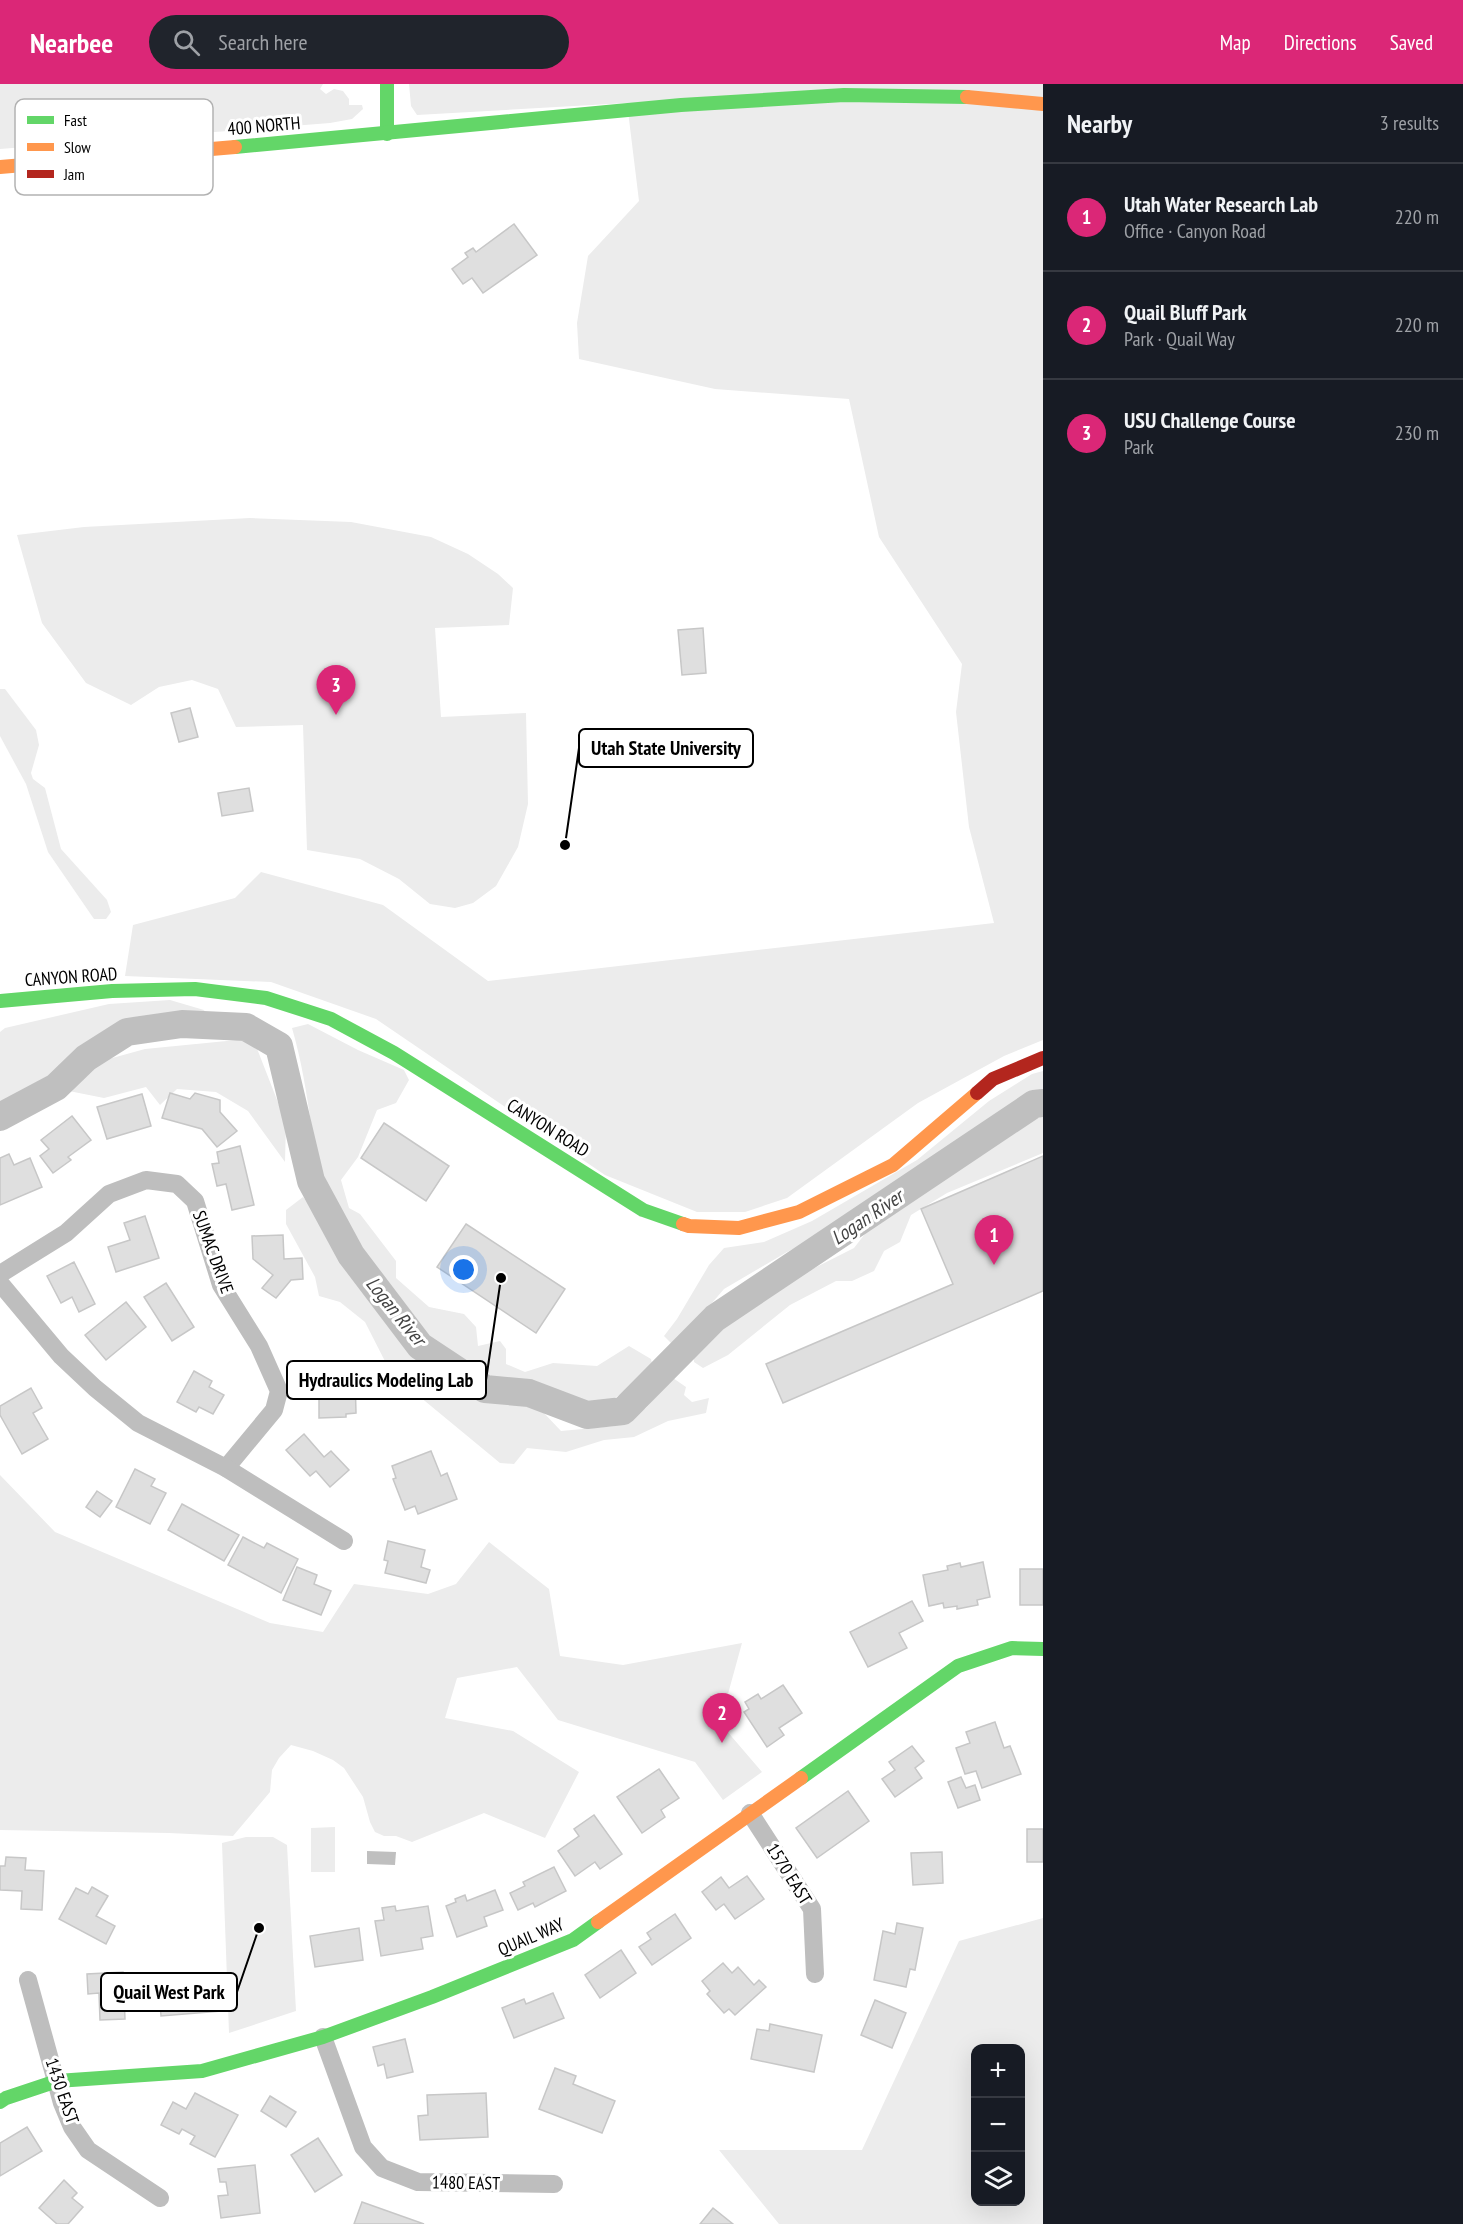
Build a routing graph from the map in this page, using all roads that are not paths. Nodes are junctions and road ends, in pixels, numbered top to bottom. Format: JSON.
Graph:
{"nodes":[{"id":1,"x":387,"y":84,"type":"edge"},
{"id":2,"x":1043,"y":104,"type":"edge"},
{"id":3,"x":387,"y":134,"type":"junction"},
{"id":4,"x":213,"y":148,"type":"edge"},
{"id":5,"x":15,"y":165,"type":"edge"},
{"id":6,"x":0,"y":166,"type":"edge"},
{"id":7,"x":0,"y":1000,"type":"edge"},
{"id":8,"x":1043,"y":1058,"type":"edge"},
{"id":9,"x":0,"y":1274,"type":"edge"},
{"id":10,"x":0,"y":1283,"type":"edge"},
{"id":11,"x":226,"y":1468,"type":"junction"},
{"id":12,"x":344,"y":1541,"type":"dead end"},
{"id":13,"x":1043,"y":1649,"type":"edge"},
{"id":14,"x":750,"y":1814,"type":"junction"},
{"id":15,"x":815,"y":1974,"type":"dead end"},
{"id":16,"x":28,"y":1980,"type":"dead end"},
{"id":17,"x":323,"y":2037,"type":"junction"},
{"id":18,"x":57,"y":2081,"type":"junction"},
{"id":19,"x":0,"y":2102,"type":"edge"},
{"id":20,"x":554,"y":2184,"type":"dead end"},
{"id":21,"x":160,"y":2198,"type":"dead end"}],
"edges":[{"from":1,"to":3,"type":"street"},
{"from":2,"to":3,"type":"street","name":"400 NORTH"},
{"from":3,"to":4,"type":"street","name":"400 NORTH"},
{"from":5,"to":6,"type":"street","name":"400 NORTH"},
{"from":7,"to":8,"type":"street","name":"CANYON ROAD"},
{"from":9,"to":11,"type":"street","name":"SUMAC DRIVE"},
{"from":10,"to":11,"type":"street"},
{"from":11,"to":12,"type":"street"},
{"from":13,"to":14,"type":"street","name":"QUAIL WAY"},
{"from":14,"to":15,"type":"street","name":"1570 EAST"},
{"from":14,"to":17,"type":"street","name":"QUAIL WAY"},
{"from":16,"to":18,"type":"street","name":"1430 EAST"},
{"from":17,"to":18,"type":"street","name":"QUAIL WAY"},
{"from":17,"to":20,"type":"street","name":"1480 EAST"},
{"from":18,"to":19,"type":"street","name":"QUAIL WAY"},
{"from":18,"to":21,"type":"street","name":"1430 EAST"}]}
